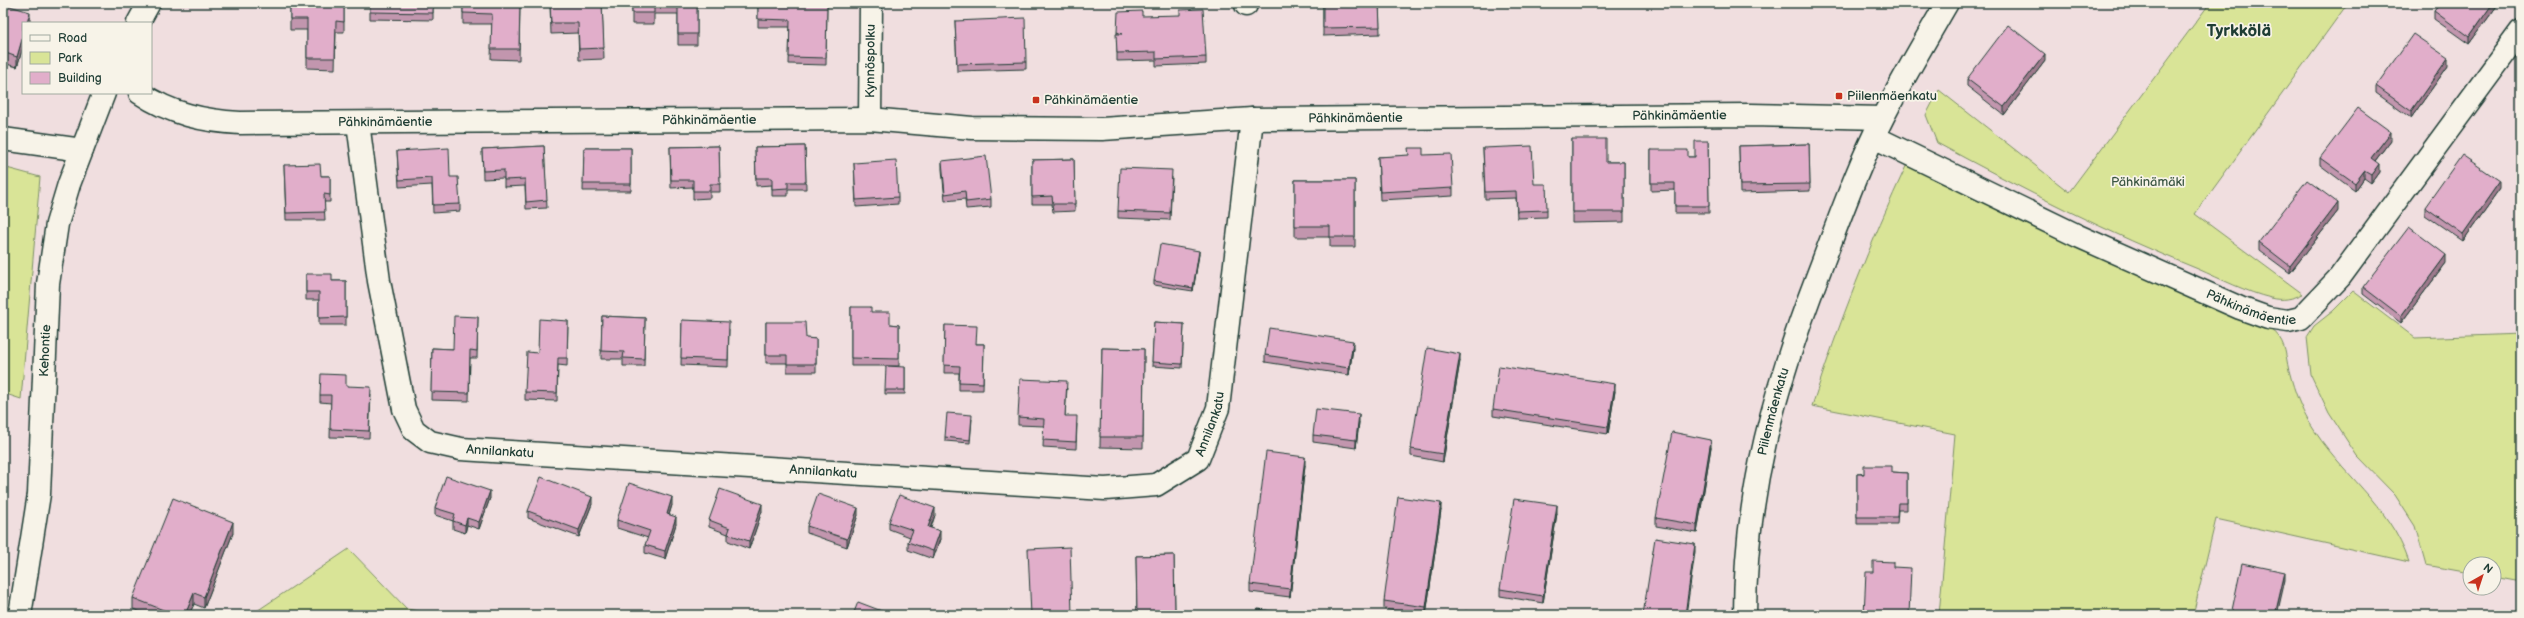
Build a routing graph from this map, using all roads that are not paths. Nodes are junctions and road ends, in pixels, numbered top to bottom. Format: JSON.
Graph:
{"nodes":[{"id":1,"x":149,"y":3,"type":"edge"},
{"id":2,"x":871,"y":3,"type":"edge"},
{"id":3,"x":1947,"y":3,"type":"edge"},
{"id":4,"x":139,"y":22,"type":"edge"},
{"id":5,"x":2521,"y":31,"type":"edge"},
{"id":6,"x":104,"y":94,"type":"edge"},
{"id":7,"x":142,"y":94,"type":"edge"},
{"id":8,"x":870,"y":119,"type":"junction"},
{"id":9,"x":1252,"y":119,"type":"junction"},
{"id":10,"x":358,"y":123,"type":"junction"},
{"id":11,"x":1878,"y":128,"type":"junction"},
{"id":12,"x":3,"y":139,"type":"edge"},
{"id":13,"x":82,"y":150,"type":"junction"},
{"id":14,"x":20,"y":615,"type":"edge"},
{"id":15,"x":1745,"y":615,"type":"edge"}],
"edges":[{"from":1,"to":4,"type":"street"},
{"from":2,"to":8,"type":"street","name":"Kynnöspolku"},
{"from":3,"to":11,"type":"street","name":"Piilenmäenkatu"},
{"from":5,"to":11,"type":"street","name":"Pähkinämäentie"},
{"from":6,"to":13,"type":"street","name":"Kehontie"},
{"from":7,"to":10,"type":"street","name":"Pähkinämäentie"},
{"from":8,"to":9,"type":"street","name":"Pähkinämäentie"},
{"from":8,"to":10,"type":"street","name":"Pähkinämäentie"},
{"from":9,"to":10,"type":"street","name":"Annilankatu"},
{"from":9,"to":11,"type":"street","name":"Pähkinämäentie"},
{"from":11,"to":15,"type":"street","name":"Piilenmäenkatu"},
{"from":12,"to":13,"type":"street"},
{"from":13,"to":14,"type":"street","name":"Kehontie"}]}
